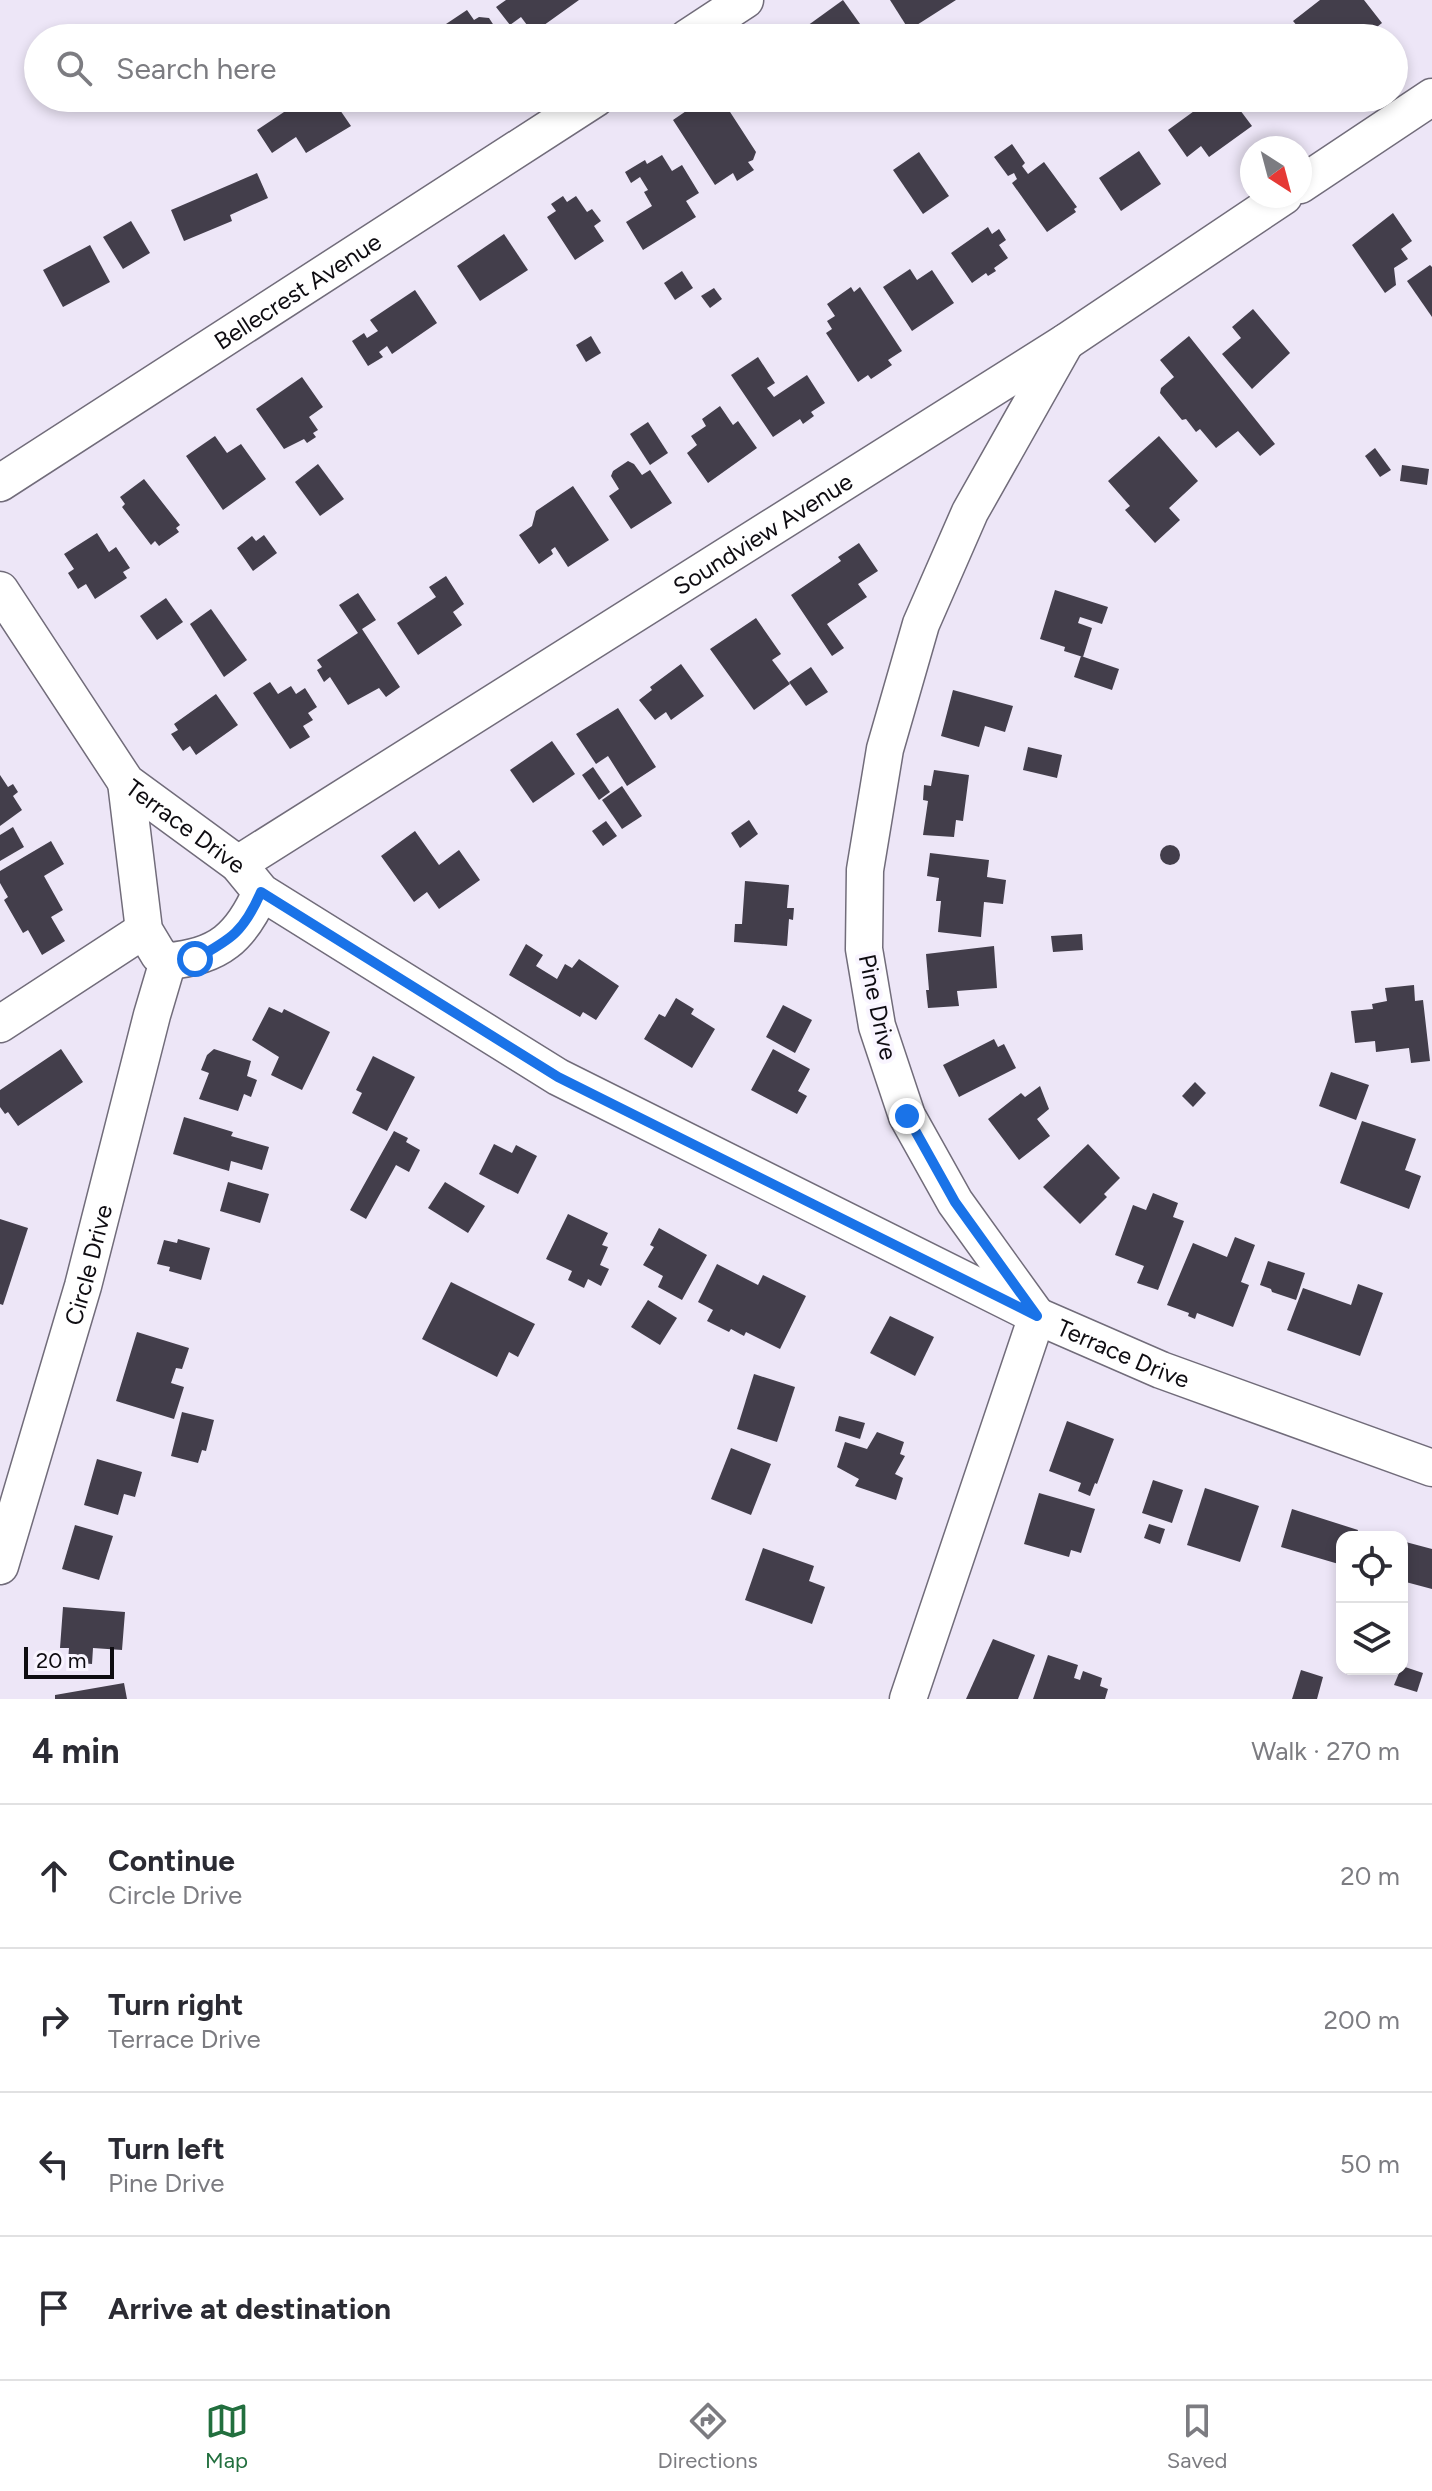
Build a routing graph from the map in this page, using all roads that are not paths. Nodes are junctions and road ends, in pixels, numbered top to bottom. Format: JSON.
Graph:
{"nodes":[{"id":1,"x":745,"y":0,"type":"edge"},
{"id":2,"x":708,"y":24,"type":"edge"},
{"id":3,"x":1432,"y":97,"type":"edge"},
{"id":4,"x":574,"y":112,"type":"edge"},
{"id":5,"x":1312,"y":177,"type":"edge"},
{"id":6,"x":1266,"y":208,"type":"edge"},
{"id":7,"x":1066,"y":342,"type":"junction"},
{"id":8,"x":0,"y":483,"type":"edge"},
{"id":9,"x":0,"y":590,"type":"edge"},
{"id":10,"x":126,"y":782,"type":"junction"},
{"id":11,"x":238,"y":864,"type":"junction"},
{"id":12,"x":261,"y":892,"type":"junction"},
{"id":13,"x":144,"y":930,"type":"junction"},
{"id":14,"x":168,"y":961,"type":"junction"},
{"id":15,"x":0,"y":1024,"type":"edge"},
{"id":16,"x":1037,"y":1316,"type":"junction"},
{"id":17,"x":1430,"y":1459,"type":"edge"},
{"id":18,"x":0,"y":1566,"type":"edge"},
{"id":19,"x":908,"y":1699,"type":"edge"}],
"edges":[{"from":1,"to":2,"type":"street"},
{"from":3,"to":5,"type":"street"},
{"from":4,"to":8,"type":"street","name":"Bellecrest Avenue"},
{"from":6,"to":7,"type":"street","name":"Soundview Avenue"},
{"from":7,"to":11,"type":"street","name":"Soundview Avenue"},
{"from":7,"to":16,"type":"street","name":"Pine Drive"},
{"from":9,"to":10,"type":"street","name":"Terrace Drive"},
{"from":10,"to":11,"type":"street","name":"Terrace Drive"},
{"from":10,"to":13,"type":"street"},
{"from":11,"to":12,"type":"street","name":"Terrace Drive"},
{"from":12,"to":14,"type":"street"},
{"from":12,"to":16,"type":"street","name":"Terrace Drive"},
{"from":13,"to":14,"type":"street"},
{"from":13,"to":15,"type":"street"},
{"from":14,"to":18,"type":"street","name":"Circle Drive"},
{"from":16,"to":17,"type":"street","name":"Terrace Drive"},
{"from":16,"to":19,"type":"street"}]}
